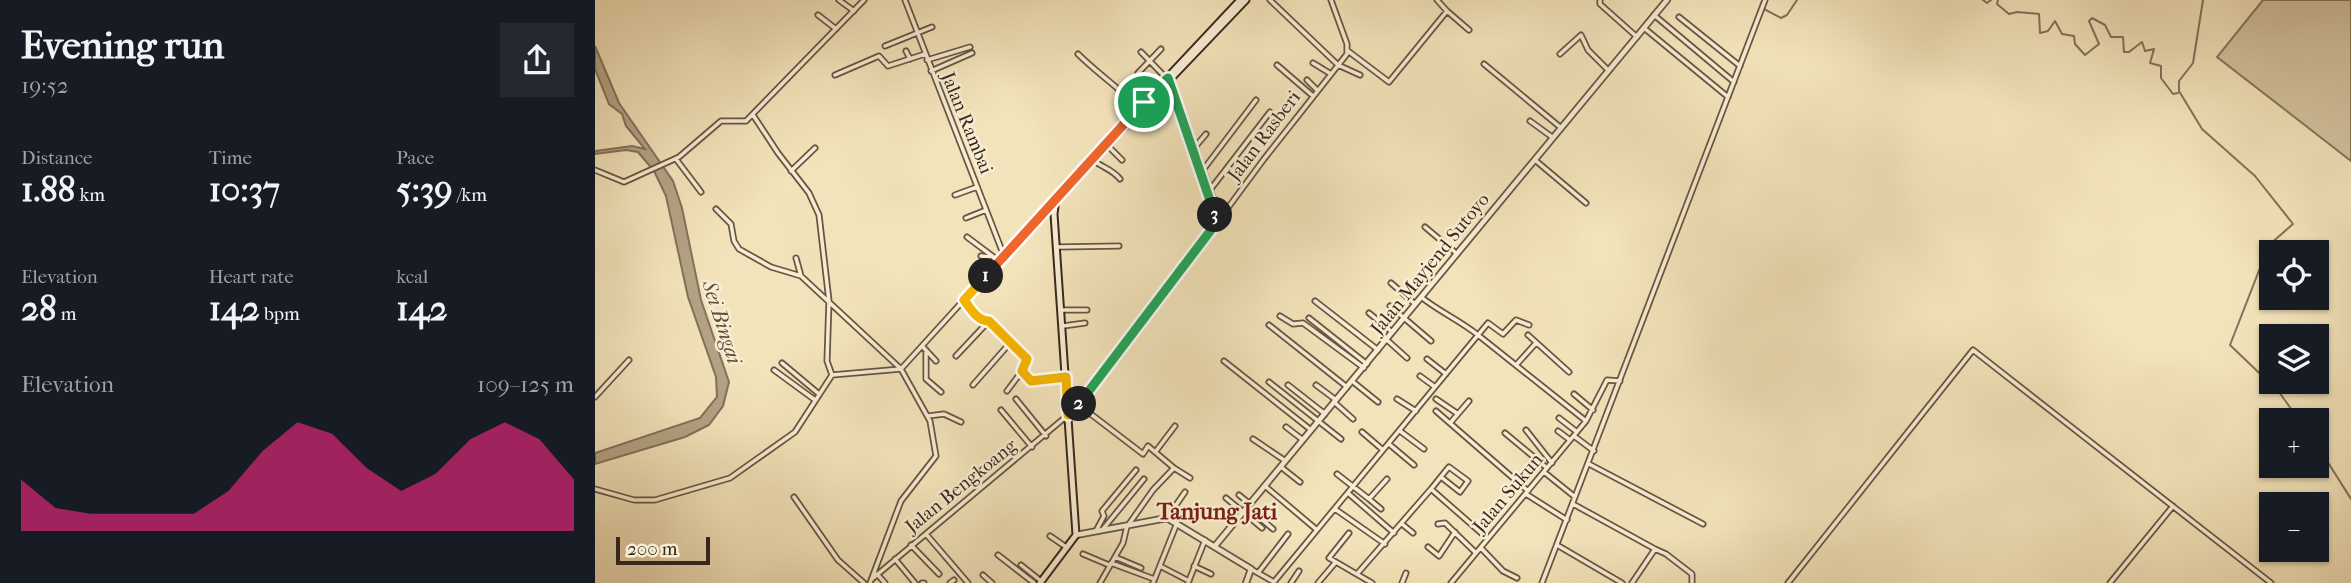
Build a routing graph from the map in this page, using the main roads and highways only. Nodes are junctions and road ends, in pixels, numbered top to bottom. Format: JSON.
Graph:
{"nodes":[{"id":1,"x":1240,"y":0,"type":"edge"},
{"id":2,"x":1246,"y":0,"type":"edge"},
{"id":3,"x":1169,"y":80,"type":"junction"},
{"id":4,"x":1094,"y":159,"type":"junction"},
{"id":5,"x":1038,"y":582,"type":"edge"}],
"edges":[{"from":1,"to":3,"type":"main road"},
{"from":2,"to":3,"type":"main road"},
{"from":3,"to":4,"type":"main road"},
{"from":3,"to":4,"type":"main road"},
{"from":4,"to":5,"type":"main road"}]}
